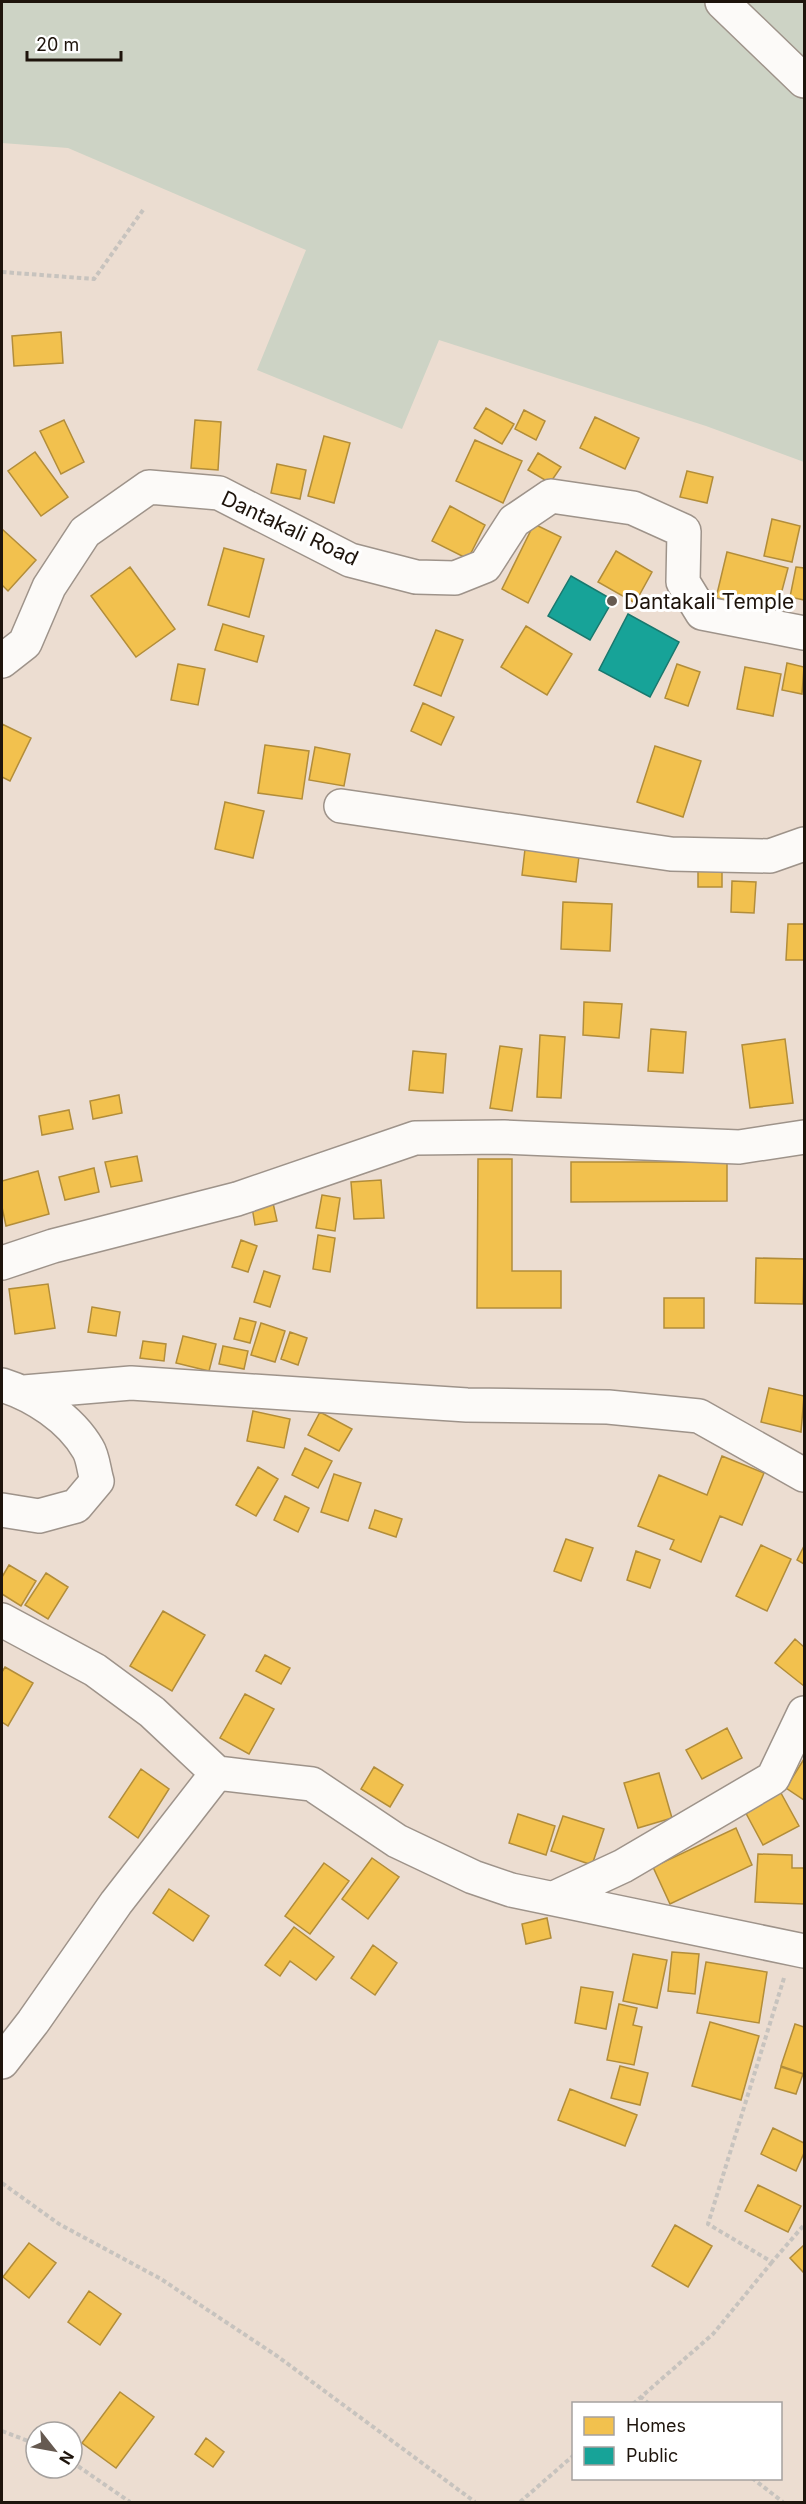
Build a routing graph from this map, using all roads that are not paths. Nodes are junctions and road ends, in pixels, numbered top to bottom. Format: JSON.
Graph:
{"nodes":[{"id":1,"x":722,"y":2,"type":"edge"},
{"id":2,"x":804,"y":81,"type":"edge"},
{"id":3,"x":804,"y":633,"type":"edge"},
{"id":4,"x":2,"y":661,"type":"edge"},
{"id":5,"x":341,"y":806,"type":"dead end"},
{"id":6,"x":804,"y":844,"type":"edge"},
{"id":7,"x":804,"y":1137,"type":"edge"},
{"id":8,"x":2,"y":1263,"type":"edge"},
{"id":9,"x":13,"y":1388,"type":"edge"},
{"id":10,"x":804,"y":1475,"type":"edge"},
{"id":11,"x":2,"y":1510,"type":"edge"},
{"id":12,"x":2,"y":1620,"type":"edge"},
{"id":13,"x":804,"y":1713,"type":"edge"},
{"id":14,"x":217,"y":1773,"type":"junction"},
{"id":15,"x":554,"y":1898,"type":"junction"},
{"id":16,"x":799,"y":1950,"type":"edge"},
{"id":17,"x":2,"y":2062,"type":"edge"}],
"edges":[{"from":1,"to":2,"type":"street"},
{"from":3,"to":4,"type":"street","name":"Dantakali Road"},
{"from":5,"to":6,"type":"street"},
{"from":7,"to":8,"type":"street"},
{"from":9,"to":10,"type":"street"},
{"from":9,"to":11,"type":"street"},
{"from":12,"to":14,"type":"street"},
{"from":13,"to":15,"type":"street"},
{"from":14,"to":15,"type":"street"},
{"from":14,"to":17,"type":"street"},
{"from":15,"to":16,"type":"street"}]}
